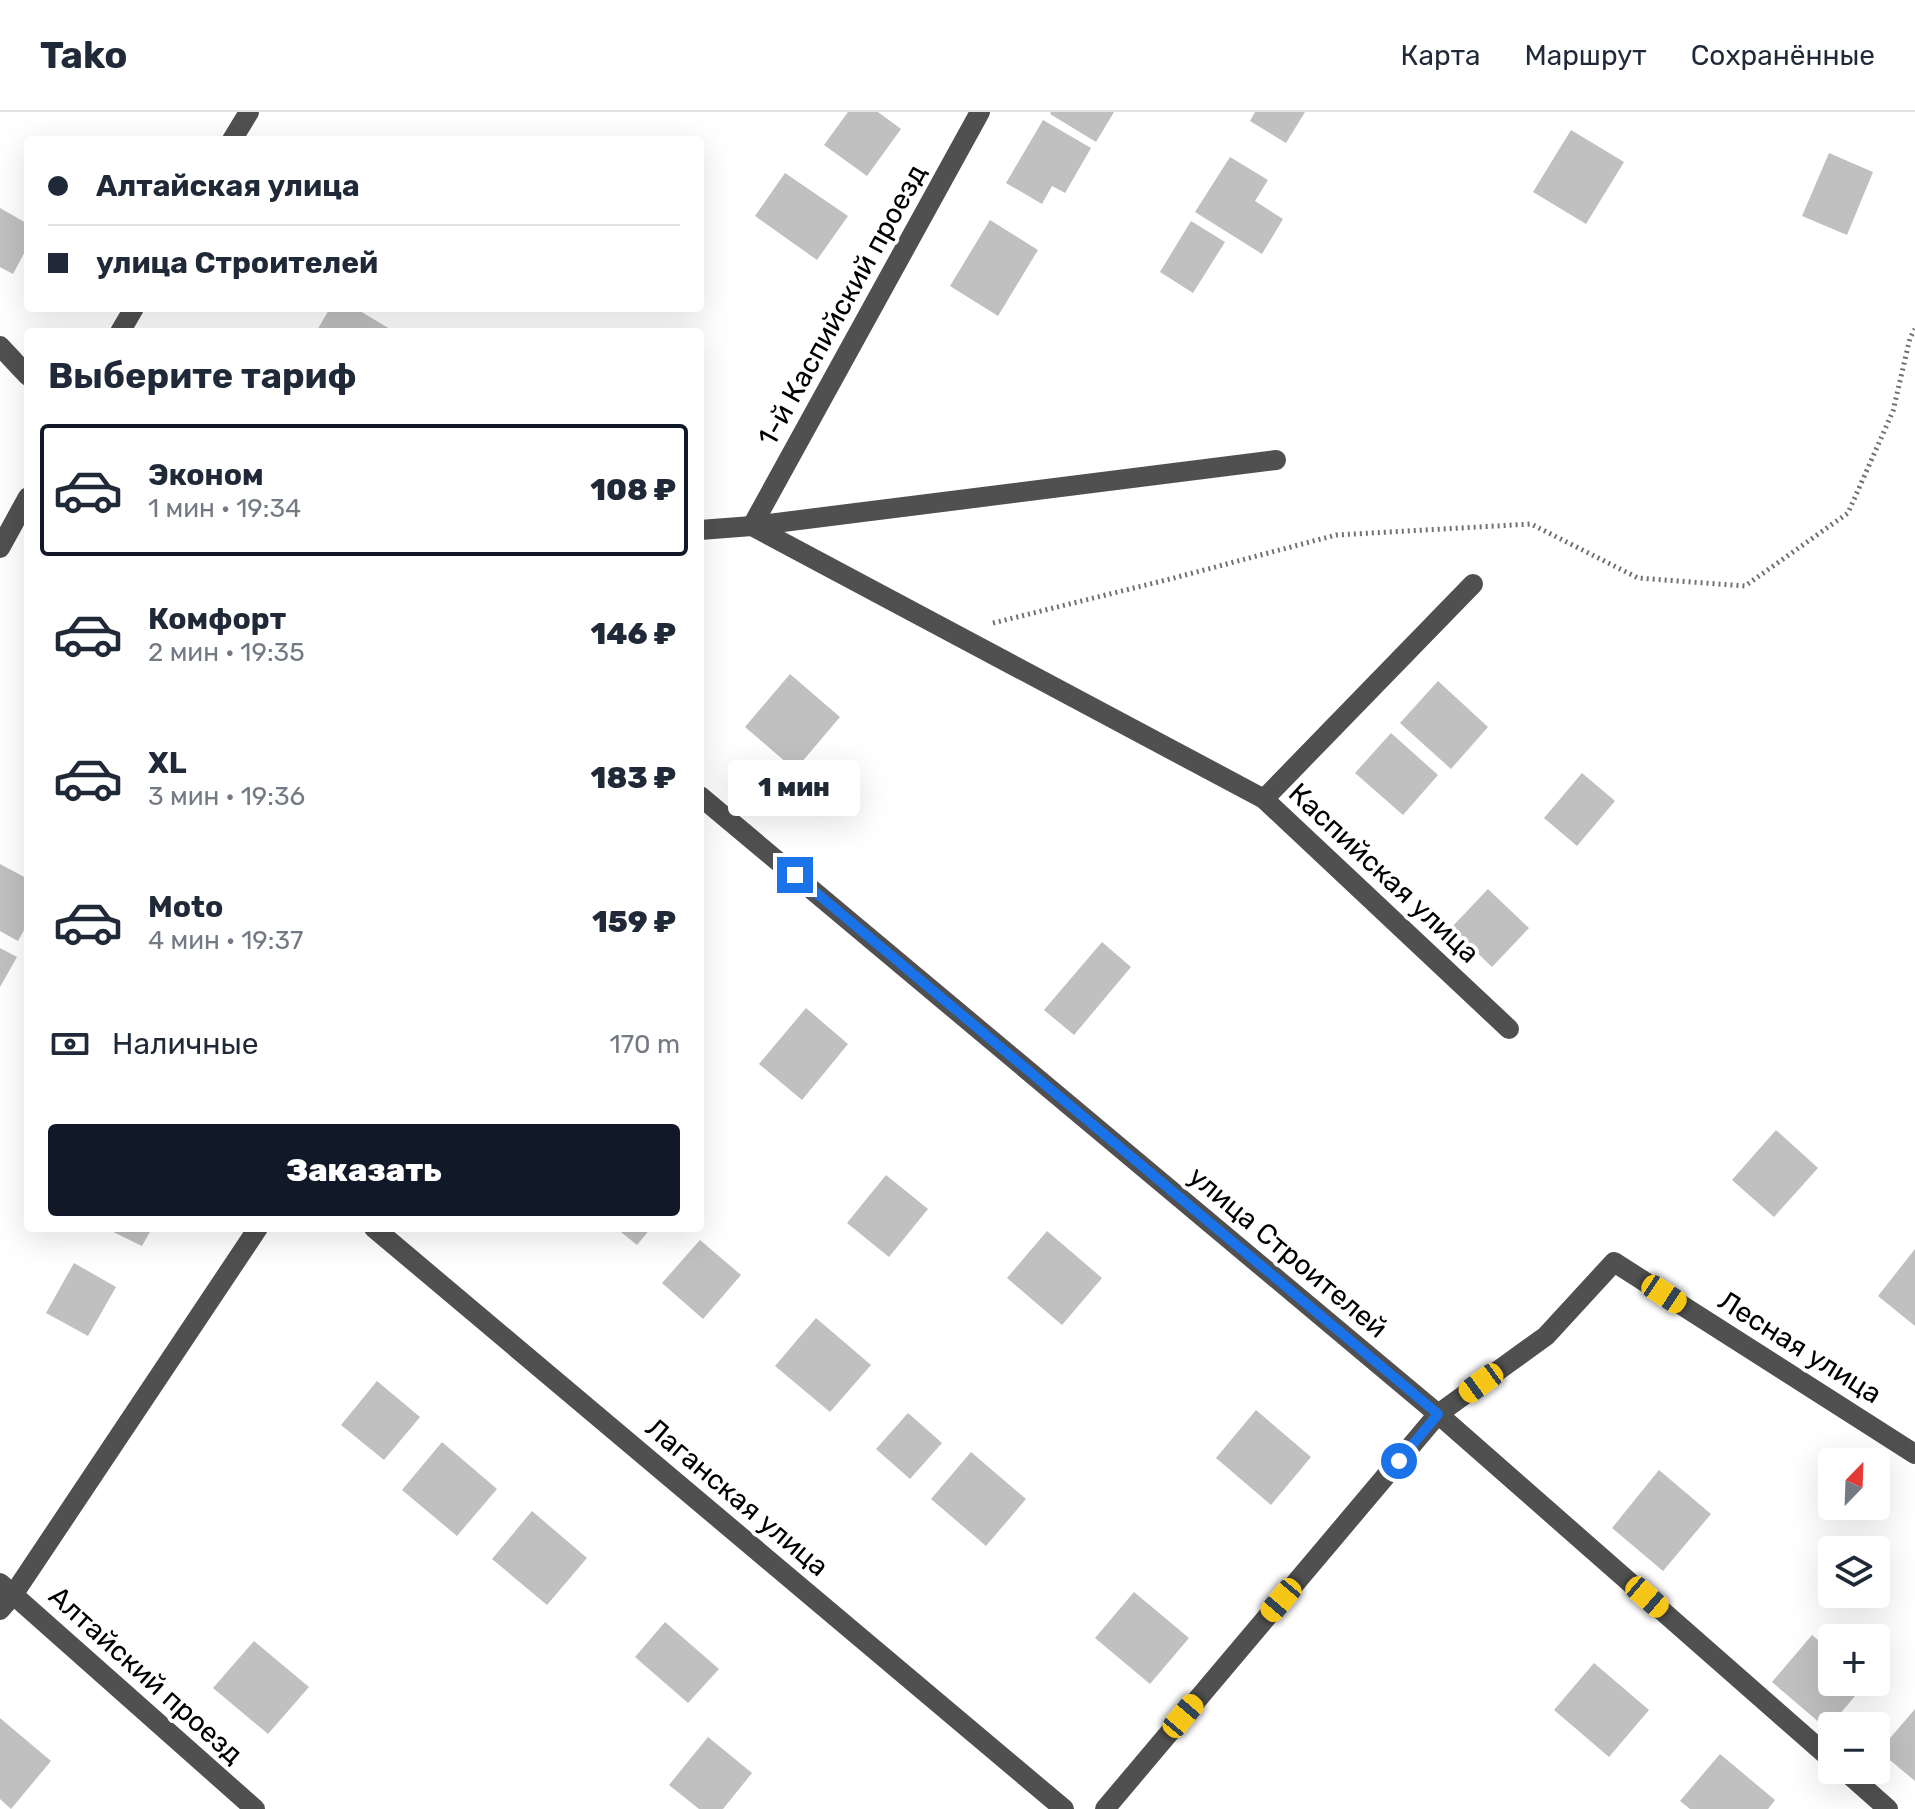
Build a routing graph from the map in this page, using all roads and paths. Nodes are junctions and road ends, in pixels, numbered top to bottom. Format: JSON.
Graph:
{"nodes":[{"id":1,"x":249,"y":112,"type":"edge"},
{"id":2,"x":980,"y":112,"type":"edge"},
{"id":3,"x":234,"y":136,"type":"edge"},
{"id":4,"x":1915,"y":329,"type":"edge"},
{"id":5,"x":0,"y":346,"type":"edge"},
{"id":6,"x":24,"y":372,"type":"edge"},
{"id":7,"x":1276,"y":460,"type":"dead end"},
{"id":8,"x":24,"y":504,"type":"edge"},
{"id":9,"x":752,"y":526,"type":"junction"},
{"id":10,"x":704,"y":530,"type":"edge"},
{"id":11,"x":0,"y":548,"type":"edge"},
{"id":12,"x":1473,"y":584,"type":"dead end"},
{"id":13,"x":953,"y":633,"type":"junction"},
{"id":14,"x":704,"y":799,"type":"edge"},
{"id":15,"x":1264,"y":799,"type":"junction"},
{"id":16,"x":1509,"y":1029,"type":"dead end"},
{"id":17,"x":255,"y":1232,"type":"edge"},
{"id":18,"x":379,"y":1232,"type":"edge"},
{"id":19,"x":1438,"y":1414,"type":"junction"},
{"id":20,"x":1915,"y":1454,"type":"edge"},
{"id":21,"x":4,"y":1596,"type":"edge"},
{"id":22,"x":1818,"y":1748,"type":"edge"},
{"id":23,"x":1860,"y":1784,"type":"edge"},
{"id":24,"x":255,"y":1809,"type":"edge"},
{"id":25,"x":1064,"y":1809,"type":"edge"},
{"id":26,"x":1105,"y":1809,"type":"edge"},
{"id":27,"x":1888,"y":1809,"type":"edge"}],
"edges":[{"from":1,"to":3,"type":"street"},
{"from":2,"to":9,"type":"street","name":"1-й Каспийский проезд"},
{"from":4,"to":13,"type":"path"},
{"from":5,"to":6,"type":"street"},
{"from":7,"to":9,"type":"street"},
{"from":8,"to":11,"type":"street"},
{"from":9,"to":10,"type":"street"},
{"from":9,"to":13,"type":"street"},
{"from":12,"to":15,"type":"street","name":"Каспийская улица"},
{"from":13,"to":15,"type":"street"},
{"from":14,"to":19,"type":"street","name":"улица Строителей"},
{"from":15,"to":16,"type":"street","name":"Каспийская улица"},
{"from":17,"to":21,"type":"street"},
{"from":18,"to":25,"type":"street","name":"Лаганская улица"},
{"from":19,"to":20,"type":"street","name":"Лесная улица"},
{"from":19,"to":22,"type":"street","name":"улица Строителей"},
{"from":19,"to":26,"type":"street"},
{"from":21,"to":24,"type":"street","name":"Алтайский проезд"},
{"from":23,"to":27,"type":"street"}]}
